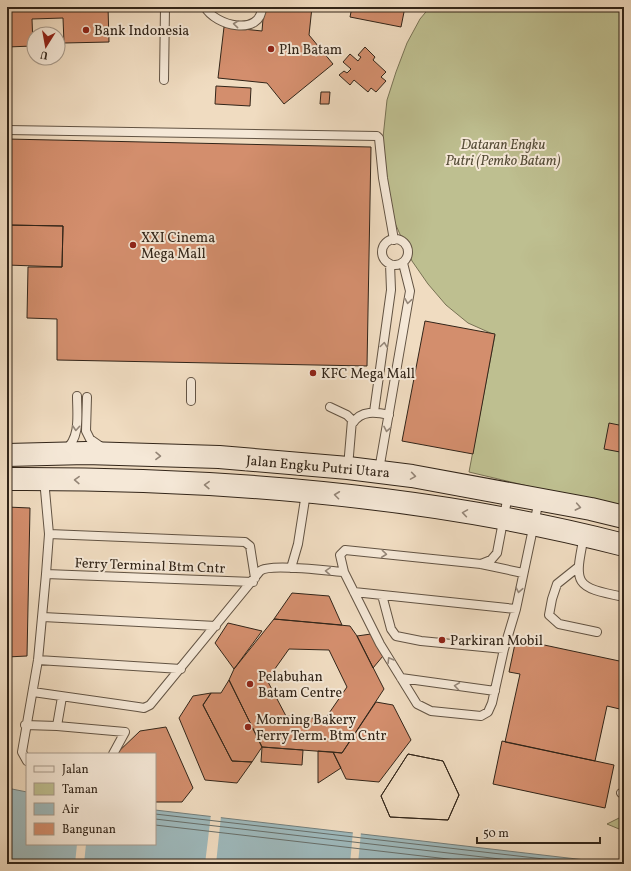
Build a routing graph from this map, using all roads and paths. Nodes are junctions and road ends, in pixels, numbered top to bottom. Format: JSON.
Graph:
{"nodes":[{"id":1,"x":165,"y":7,"type":"edge"},
{"id":2,"x":205,"y":7,"type":"edge"},
{"id":3,"x":262,"y":7,"type":"edge"},
{"id":4,"x":164,"y":80,"type":"dead end"},
{"id":5,"x":7,"y":130,"type":"edge"},
{"id":6,"x":394,"y":240,"type":"junction"},
{"id":7,"x":403,"y":263,"type":"junction"},
{"id":8,"x":390,"y":264,"type":"junction"},
{"id":9,"x":191,"y":382,"type":"dead end"},
{"id":10,"x":77,"y":396,"type":"dead end"},
{"id":11,"x":87,"y":397,"type":"dead end"},
{"id":12,"x":191,"y":401,"type":"dead end"},
{"id":13,"x":330,"y":407,"type":"dead end"},
{"id":14,"x":374,"y":412,"type":"junction"},
{"id":15,"x":389,"y":415,"type":"junction"},
{"id":16,"x":353,"y":423,"type":"junction"},
{"id":17,"x":60,"y":454,"type":"junction"},
{"id":18,"x":7,"y":455,"type":"edge"},
{"id":19,"x":118,"y":455,"type":"junction"},
{"id":20,"x":348,"y":468,"type":"junction"},
{"id":21,"x":379,"y":472,"type":"junction"},
{"id":22,"x":7,"y":478,"type":"edge"},
{"id":23,"x":44,"y":478,"type":"junction"},
{"id":24,"x":306,"y":492,"type":"junction"},
{"id":25,"x":508,"y":494,"type":"junction"},
{"id":26,"x":540,"y":499,"type":"junction"},
{"id":27,"x":624,"y":517,"type":"edge"},
{"id":28,"x":504,"y":519,"type":"junction"},
{"id":29,"x":534,"y":524,"type":"junction"},
{"id":30,"x":49,"y":534,"type":"junction"},
{"id":31,"x":584,"y":535,"type":"junction"},
{"id":32,"x":624,"y":545,"type":"edge"},
{"id":33,"x":481,"y":564,"type":"junction"},
{"id":34,"x":291,"y":568,"type":"junction"},
{"id":35,"x":578,"y":568,"type":"junction"},
{"id":36,"x":344,"y":572,"type":"junction"},
{"id":37,"x":523,"y":573,"type":"junction"},
{"id":38,"x":46,"y":574,"type":"junction"},
{"id":39,"x":254,"y":580,"type":"junction"},
{"id":40,"x":354,"y":592,"type":"junction"},
{"id":41,"x":382,"y":595,"type":"junction"},
{"id":42,"x":624,"y":597,"type":"edge"},
{"id":43,"x":516,"y":609,"type":"junction"},
{"id":44,"x":43,"y":616,"type":"junction"},
{"id":45,"x":216,"y":626,"type":"junction"},
{"id":46,"x":624,"y":628,"type":"edge"},
{"id":47,"x":597,"y":632,"type":"dead end"},
{"id":48,"x":624,"y":634,"type":"edge"},
{"id":49,"x":504,"y":649,"type":"junction"},
{"id":50,"x":38,"y":660,"type":"junction"},
{"id":51,"x":181,"y":669,"type":"junction"},
{"id":52,"x":401,"y":678,"type":"junction"},
{"id":53,"x":495,"y":691,"type":"junction"},
{"id":54,"x":33,"y":692,"type":"junction"},
{"id":55,"x":62,"y":697,"type":"junction"},
{"id":56,"x":25,"y":725,"type":"junction"},
{"id":57,"x":57,"y":726,"type":"junction"},
{"id":58,"x":114,"y":753,"type":"edge"},
{"id":59,"x":26,"y":759,"type":"edge"}],
"edges":[{"from":1,"to":4,"type":"lane"},
{"from":3,"to":2,"type":"lane","one_way":true},
{"from":5,"to":6,"type":"lane"},
{"from":6,"to":7,"type":"lane"},
{"from":6,"to":8,"type":"lane"},
{"from":7,"to":8,"type":"lane"},
{"from":7,"to":15,"type":"lane","one_way":true},
{"from":14,"to":8,"type":"lane","one_way":true},
{"from":9,"to":12,"type":"lane"},
{"from":10,"to":17,"type":"lane","one_way":true},
{"from":11,"to":19,"type":"lane"},
{"from":13,"to":16,"type":"lane"},
{"from":14,"to":15,"type":"lane"},
{"from":14,"to":16,"type":"lane"},
{"from":15,"to":21,"type":"lane","one_way":true},
{"from":16,"to":20,"type":"lane"},
{"from":17,"to":18,"type":"main road","name":"Jalan Engku Putri Utara"},
{"from":17,"to":19,"type":"main road","name":"Jalan Engku Putri Utara"},
{"from":19,"to":20,"type":"main road","name":"Jalan Engku Putri Utara","one_way":true},
{"from":20,"to":21,"type":"main road","name":"Jalan Engku Putri Utara"},
{"from":21,"to":25,"type":"main road","name":"Jalan Engku Putri Utara","one_way":true},
{"from":22,"to":23,"type":"main road","name":"Jalan Engku Putri Utara"},
{"from":24,"to":23,"type":"main road","name":"Jalan Engku Putri Utara","one_way":true},
{"from":23,"to":30,"type":"lane"},
{"from":28,"to":24,"type":"main road","name":"Jalan Engku Putri Utara","one_way":true},
{"from":24,"to":34,"type":"lane"},
{"from":25,"to":26,"type":"main road","name":"Jalan Engku Putri Utara"},
{"from":25,"to":28,"type":"lane"},
{"from":26,"to":27,"type":"main road","name":"Jalan Engku Putri Utara","one_way":true},
{"from":26,"to":29,"type":"lane"},
{"from":28,"to":29,"type":"main road","name":"Jalan Engku Putri Utara"},
{"from":28,"to":33,"type":"lane"},
{"from":29,"to":31,"type":"main road","name":"Jalan Engku Putri Utara"},
{"from":29,"to":37,"type":"lane"},
{"from":30,"to":38,"type":"lane"},
{"from":30,"to":39,"type":"lane","name":"Ferry Terminal Btm Cntr"},
{"from":31,"to":32,"type":"main road","name":"Jalan Engku Putri Utara"},
{"from":31,"to":35,"type":"lane"},
{"from":36,"to":33,"type":"lane","one_way":true},
{"from":33,"to":37,"type":"lane"},
{"from":36,"to":34,"type":"lane","one_way":true},
{"from":34,"to":39,"type":"lane"},
{"from":35,"to":42,"type":"lane"},
{"from":35,"to":47,"type":"lane"},
{"from":36,"to":40,"type":"lane"},
{"from":37,"to":43,"type":"lane","one_way":true},
{"from":38,"to":39,"type":"lane","name":"Ferry Terminal Btm Cntr"},
{"from":38,"to":44,"type":"lane"},
{"from":39,"to":45,"type":"lane"},
{"from":40,"to":41,"type":"lane"},
{"from":52,"to":40,"type":"lane","one_way":true},
{"from":41,"to":43,"type":"lane"},
{"from":41,"to":49,"type":"lane"},
{"from":43,"to":49,"type":"lane"},
{"from":44,"to":45,"type":"lane"},
{"from":44,"to":50,"type":"lane"},
{"from":45,"to":51,"type":"lane"},
{"from":46,"to":48,"type":"lane"},
{"from":49,"to":53,"type":"lane"},
{"from":50,"to":51,"type":"lane"},
{"from":50,"to":54,"type":"lane"},
{"from":51,"to":55,"type":"lane"},
{"from":53,"to":52,"type":"lane","one_way":true},
{"from":52,"to":53,"type":"lane"},
{"from":54,"to":55,"type":"lane"},
{"from":54,"to":56,"type":"lane"},
{"from":55,"to":57,"type":"lane"},
{"from":56,"to":57,"type":"lane"},
{"from":56,"to":59,"type":"lane"},
{"from":57,"to":58,"type":"lane"}]}
